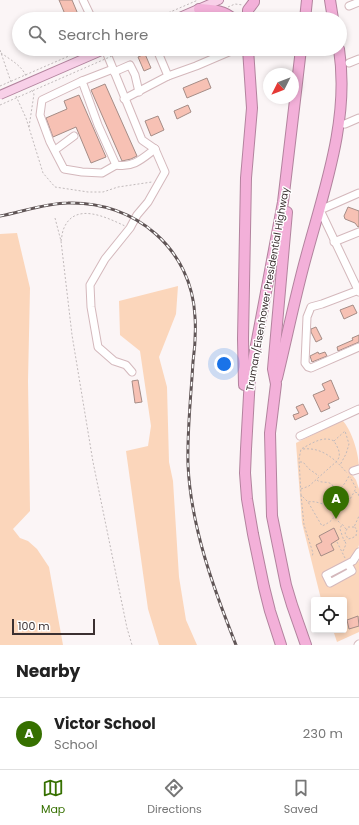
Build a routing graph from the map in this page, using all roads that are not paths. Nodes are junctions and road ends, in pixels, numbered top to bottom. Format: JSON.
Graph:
{"nodes":[{"id":1,"x":83,"y":0,"type":"edge"},
{"id":2,"x":219,"y":0,"type":"edge"},
{"id":3,"x":254,"y":0,"type":"edge"},
{"id":4,"x":307,"y":0,"type":"edge"},
{"id":5,"x":314,"y":0,"type":"edge"},
{"id":6,"x":330,"y":0,"type":"edge"},
{"id":7,"x":359,"y":2,"type":"edge"},
{"id":8,"x":349,"y":6,"type":"dead end"},
{"id":9,"x":198,"y":9,"type":"edge"},
{"id":10,"x":89,"y":12,"type":"edge"},
{"id":11,"x":221,"y":12,"type":"edge"},
{"id":12,"x":248,"y":12,"type":"edge"},
{"id":13,"x":306,"y":12,"type":"edge"},
{"id":14,"x":312,"y":12,"type":"edge"},
{"id":15,"x":332,"y":12,"type":"edge"},
{"id":16,"x":90,"y":56,"type":"edge"},
{"id":17,"x":108,"y":56,"type":"edge"},
{"id":18,"x":160,"y":56,"type":"edge"},
{"id":19,"x":221,"y":56,"type":"edge"},
{"id":20,"x":248,"y":56,"type":"edge"},
{"id":21,"x":300,"y":56,"type":"edge"},
{"id":22,"x":307,"y":56,"type":"edge"},
{"id":23,"x":340,"y":56,"type":"edge"},
{"id":24,"x":359,"y":59,"type":"edge"},
{"id":25,"x":349,"y":63,"type":"dead end"},
{"id":26,"x":113,"y":70,"type":"junction"},
{"id":27,"x":168,"y":76,"type":"junction"},
{"id":28,"x":82,"y":81,"type":"junction"},
{"id":29,"x":139,"y":92,"type":"junction"},
{"id":30,"x":0,"y":95,"type":"edge"},
{"id":31,"x":124,"y":99,"type":"junction"},
{"id":32,"x":359,"y":118,"type":"edge"},
{"id":33,"x":345,"y":124,"type":"dead end"},
{"id":34,"x":74,"y":136,"type":"dead end"},
{"id":35,"x":155,"y":149,"type":"junction"},
{"id":36,"x":55,"y":150,"type":"junction"},
{"id":37,"x":116,"y":165,"type":"junction"},
{"id":38,"x":359,"y":193,"type":"edge"},
{"id":39,"x":285,"y":202,"type":"junction"},
{"id":40,"x":359,"y":232,"type":"edge"},
{"id":41,"x":334,"y":242,"type":"junction"},
{"id":42,"x":359,"y":291,"type":"edge"},
{"id":43,"x":359,"y":347,"type":"edge"},
{"id":44,"x":132,"y":372,"type":"dead end"},
{"id":45,"x":276,"y":384,"type":"junction"},
{"id":46,"x":359,"y":409,"type":"edge"},
{"id":47,"x":300,"y":436,"type":"dead end"},
{"id":48,"x":246,"y":449,"type":"junction"},
{"id":49,"x":358,"y":556,"type":"edge"},
{"id":50,"x":348,"y":564,"type":"road end"},
{"id":51,"x":282,"y":645,"type":"edge"},
{"id":52,"x":306,"y":645,"type":"edge"}],
"edges":[{"from":1,"to":10,"type":"street"},
{"from":2,"to":9,"type":"main road"},
{"from":3,"to":12,"type":"highway"},
{"from":4,"to":13,"type":"highway"},
{"from":5,"to":14,"type":"highway"},
{"from":6,"to":15,"type":"highway"},
{"from":7,"to":8,"type":"street"},
{"from":9,"to":11,"type":"highway"},
{"from":16,"to":30,"type":"main road","bridge":true},
{"from":17,"to":26,"type":"street"},
{"from":18,"to":27,"type":"street"},
{"from":19,"to":27,"type":"street"},
{"from":20,"to":48,"type":"highway"},
{"from":21,"to":39,"type":"highway","name":"Truman/Eisenhower Presidential Highway"},
{"from":22,"to":39,"type":"highway","name":"Truman/Eisenhower Presidential Highway"},
{"from":23,"to":45,"type":"highway"},
{"from":24,"to":25,"type":"street"},
{"from":26,"to":28,"type":"street"},
{"from":26,"to":29,"type":"street"},
{"from":26,"to":31,"type":"street"},
{"from":27,"to":29,"type":"street"},
{"from":28,"to":36,"type":"street"},
{"from":28,"to":37,"type":"street"},
{"from":29,"to":31,"type":"street"},
{"from":31,"to":35,"type":"street"},
{"from":32,"to":33,"type":"street"},
{"from":34,"to":36,"type":"street"},
{"from":35,"to":37,"type":"street"},
{"from":35,"to":44,"type":"street"},
{"from":36,"to":37,"type":"street"},
{"from":38,"to":41,"type":"street"},
{"from":39,"to":45,"type":"highway","name":"Truman/Eisenhower Presidential Highway"},
{"from":39,"to":48,"type":"highway","name":"Truman/Eisenhower Presidential Highway"},
{"from":40,"to":41,"type":"street"},
{"from":41,"to":42,"type":"street"},
{"from":42,"to":43,"type":"street"},
{"from":45,"to":52,"type":"highway","name":"Truman/Eisenhower Presidential Highway"},
{"from":46,"to":47,"type":"street"},
{"from":48,"to":51,"type":"highway","name":"Truman/Eisenhower Presidential Highway"},
{"from":49,"to":50,"type":"street"}]}
